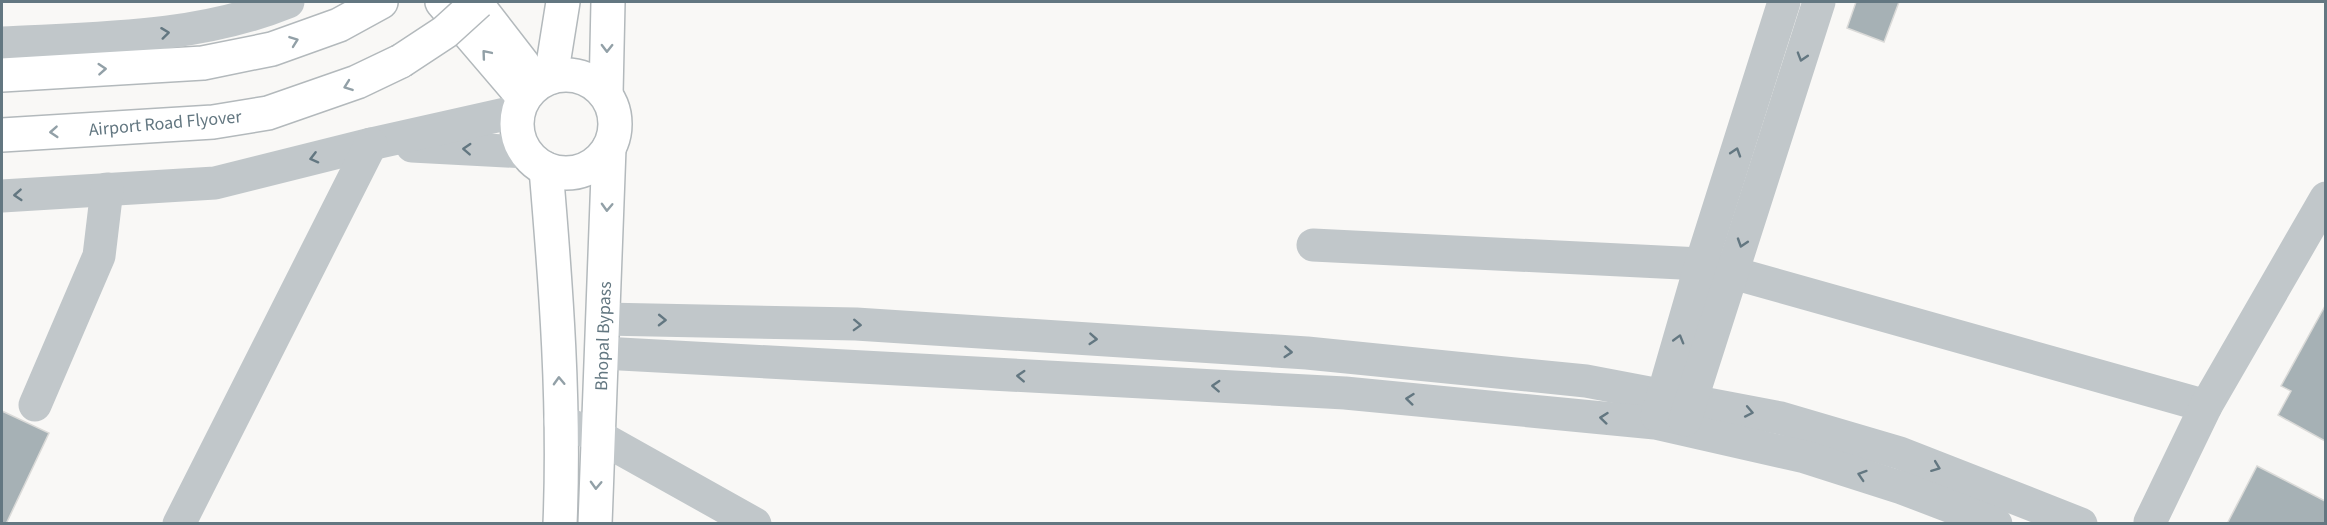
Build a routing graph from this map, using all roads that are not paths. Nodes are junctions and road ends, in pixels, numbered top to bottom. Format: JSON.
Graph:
{"nodes":[{"id":1,"x":288,"y":2,"type":"edge"},
{"id":2,"x":381,"y":2,"type":"edge"},
{"id":3,"x":442,"y":2,"type":"edge"},
{"id":4,"x":476,"y":2,"type":"edge"},
{"id":5,"x":564,"y":2,"type":"edge"},
{"id":6,"x":608,"y":2,"type":"edge"},
{"id":7,"x":1784,"y":2,"type":"edge"},
{"id":8,"x":1819,"y":2,"type":"edge"},
{"id":9,"x":2,"y":43,"type":"edge"},
{"id":10,"x":2,"y":75,"type":"edge"},
{"id":11,"x":533,"y":92,"type":"junction"},
{"id":12,"x":606,"y":93,"type":"junction"},
{"id":13,"x":2,"y":135,"type":"edge"},
{"id":14,"x":371,"y":144,"type":"junction"},
{"id":15,"x":609,"y":148,"type":"junction"},
{"id":16,"x":536,"y":160,"type":"junction"},
{"id":17,"x":107,"y":189,"type":"junction"},
{"id":18,"x":2,"y":196,"type":"edge"},
{"id":19,"x":2325,"y":198,"type":"edge"},
{"id":20,"x":1313,"y":245,"type":"dead end"},
{"id":21,"x":1701,"y":264,"type":"junction"},
{"id":22,"x":1733,"y":273,"type":"junction"},
{"id":23,"x":603,"y":319,"type":"junction"},
{"id":24,"x":602,"y":353,"type":"junction"},
{"id":25,"x":35,"y":405,"type":"dead end"},
{"id":26,"x":2206,"y":406,"type":"junction"},
{"id":27,"x":1673,"y":412,"type":"junction"},
{"id":28,"x":560,"y":421,"type":"junction"},
{"id":29,"x":598,"y":436,"type":"junction"},
{"id":30,"x":2151,"y":523,"type":"edge"},
{"id":31,"x":179,"y":524,"type":"edge"},
{"id":32,"x":560,"y":524,"type":"edge"},
{"id":33,"x":595,"y":524,"type":"edge"},
{"id":34,"x":755,"y":524,"type":"edge"},
{"id":35,"x":1996,"y":524,"type":"edge"},
{"id":36,"x":2081,"y":524,"type":"edge"}],
"edges":[{"from":9,"to":1,"type":"street","one_way":true},
{"from":10,"to":2,"type":"main road","one_way":true},
{"from":11,"to":3,"type":"main road","one_way":true},
{"from":4,"to":11,"type":"main road"},
{"from":4,"to":13,"type":"main road","name":"Airport Road Flyover","one_way":true,"bridge":true},
{"from":5,"to":11,"type":"main road"},
{"from":6,"to":12,"type":"main road","one_way":true},
{"from":21,"to":7,"type":"street","one_way":true},
{"from":8,"to":22,"type":"street","one_way":true},
{"from":11,"to":12,"type":"main road"},
{"from":11,"to":14,"type":"street"},
{"from":11,"to":16,"type":"main road"},
{"from":12,"to":15,"type":"main road"},
{"from":16,"to":14,"type":"street","one_way":true},
{"from":14,"to":17,"type":"street","one_way":true},
{"from":14,"to":31,"type":"street"},
{"from":15,"to":16,"type":"main road"},
{"from":15,"to":23,"type":"main road","name":"Bhopal Bypass","one_way":true},
{"from":28,"to":16,"type":"main road","one_way":true},
{"from":17,"to":18,"type":"street","one_way":true},
{"from":17,"to":25,"type":"street"},
{"from":19,"to":26,"type":"street"},
{"from":20,"to":21,"type":"street"},
{"from":21,"to":22,"type":"street"},
{"from":27,"to":21,"type":"street","one_way":true},
{"from":22,"to":26,"type":"street"},
{"from":22,"to":27,"type":"street"},
{"from":23,"to":24,"type":"main road","name":"Bhopal Bypass"},
{"from":23,"to":27,"type":"street","one_way":true},
{"from":27,"to":24,"type":"street","one_way":true},
{"from":24,"to":29,"type":"main road","name":"Bhopal Bypass"},
{"from":26,"to":30,"type":"street"},
{"from":35,"to":27,"type":"street","one_way":true},
{"from":27,"to":36,"type":"street","one_way":true},
{"from":28,"to":29,"type":"street"},
{"from":28,"to":32,"type":"main road"},
{"from":29,"to":33,"type":"main road","name":"Bhopal Bypass","one_way":true},
{"from":29,"to":34,"type":"street"}]}
